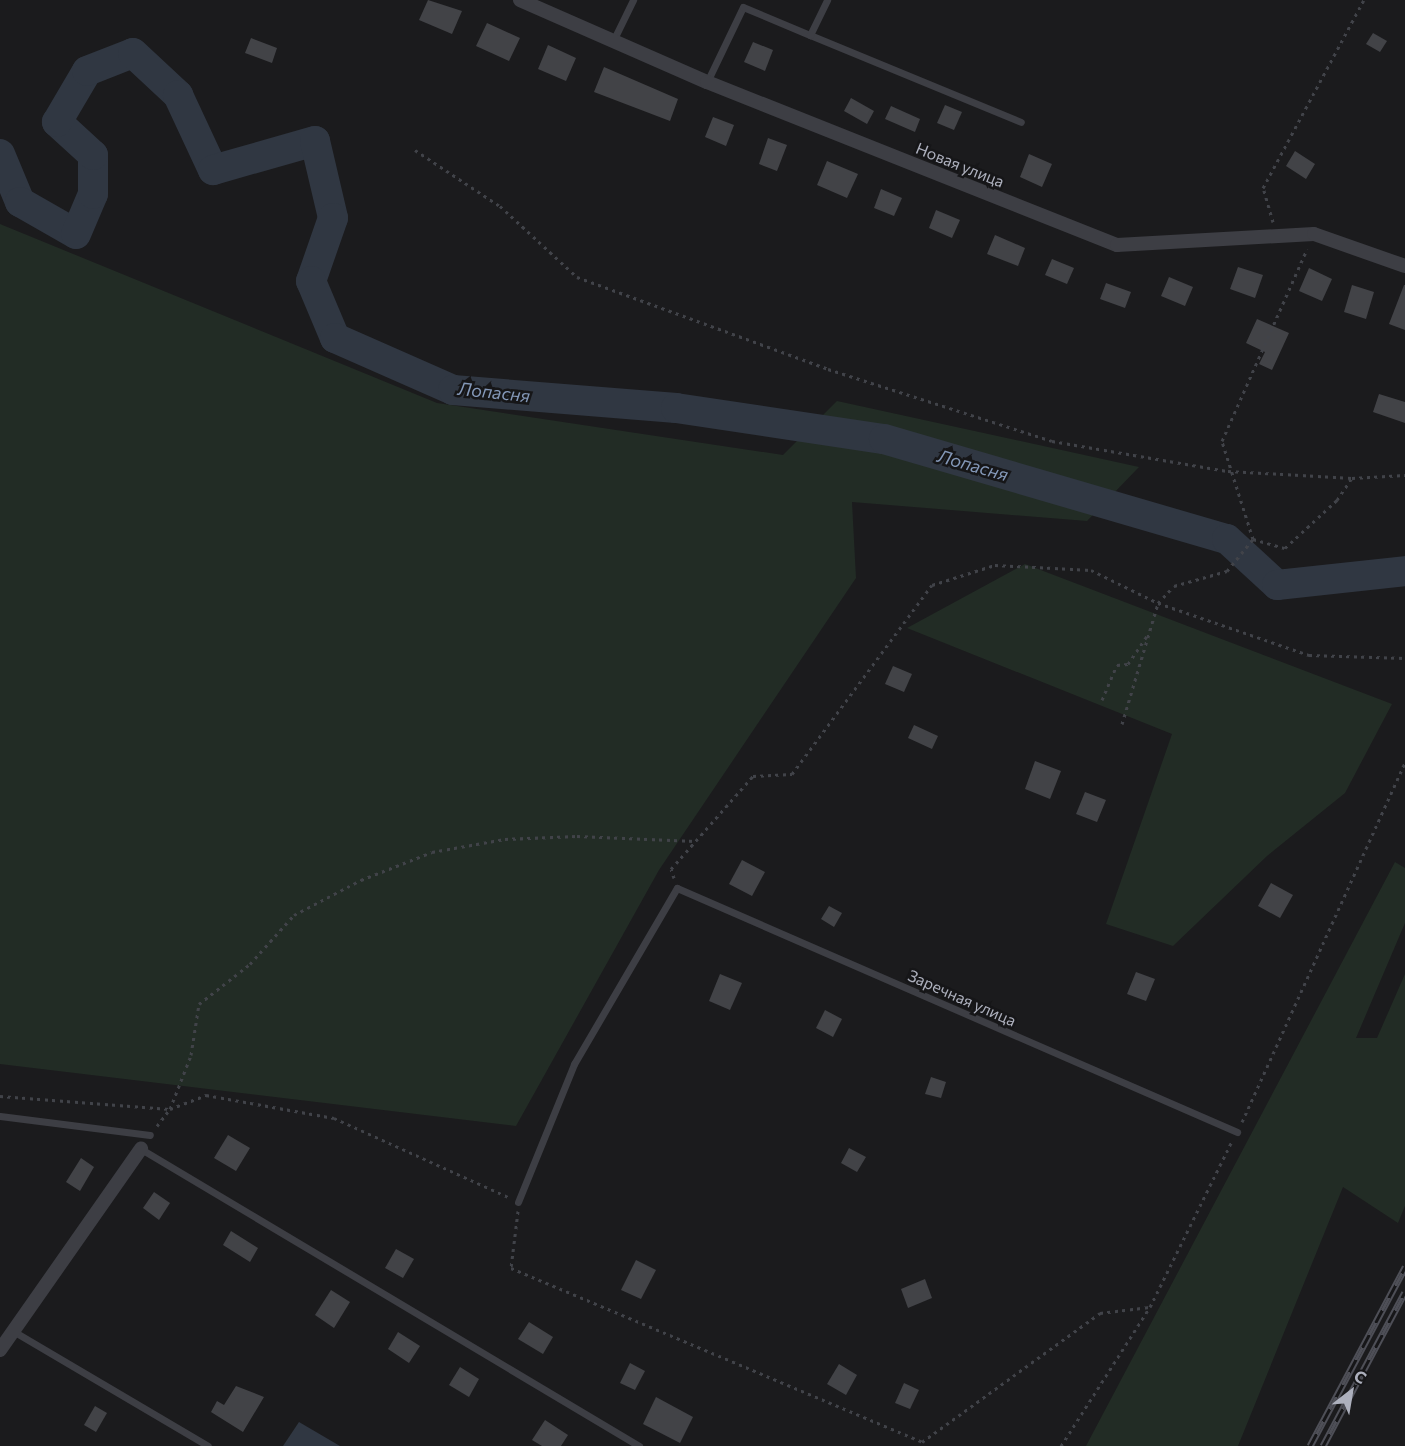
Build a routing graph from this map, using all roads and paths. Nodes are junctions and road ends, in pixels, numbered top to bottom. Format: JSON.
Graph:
{"nodes":[{"id":1,"x":520,"y":0,"type":"edge"},
{"id":2,"x":633,"y":0,"type":"edge"},
{"id":3,"x":827,"y":0,"type":"edge"},
{"id":4,"x":1364,"y":0,"type":"edge"},
{"id":5,"x":810,"y":35,"type":"junction"},
{"id":6,"x":613,"y":41,"type":"junction"},
{"id":7,"x":707,"y":82,"type":"junction"},
{"id":8,"x":1021,"y":122,"type":"dead end"},
{"id":9,"x":415,"y":150,"type":"dead end"},
{"id":10,"x":1314,"y":234,"type":"junction"},
{"id":11,"x":1277,"y":238,"type":"junction"},
{"id":12,"x":1405,"y":266,"type":"edge"},
{"id":13,"x":1228,"y":471,"type":"junction"},
{"id":14,"x":1405,"y":475,"type":"edge"},
{"id":15,"x":1352,"y":478,"type":"junction"},
{"id":16,"x":1253,"y":539,"type":"junction"},
{"id":17,"x":1158,"y":603,"type":"junction"},
{"id":18,"x":1150,"y":632,"type":"junction"},
{"id":19,"x":1405,"y":658,"type":"edge"},
{"id":20,"x":1102,"y":699,"type":"dead end"},
{"id":21,"x":1122,"y":724,"type":"dead end"},
{"id":22,"x":1405,"y":763,"type":"edge"},
{"id":23,"x":696,"y":841,"type":"junction"},
{"id":24,"x":677,"y":888,"type":"junction"},
{"id":25,"x":0,"y":1096,"type":"edge"},
{"id":26,"x":170,"y":1108,"type":"junction"},
{"id":27,"x":0,"y":1116,"type":"edge"},
{"id":28,"x":1237,"y":1132,"type":"junction"},
{"id":29,"x":150,"y":1135,"type":"joint"},
{"id":30,"x":141,"y":1149,"type":"joint"},
{"id":31,"x":518,"y":1202,"type":"junction"},
{"id":32,"x":1150,"y":1307,"type":"junction"},
{"id":33,"x":13,"y":1331,"type":"junction"},
{"id":34,"x":0,"y":1350,"type":"edge"},
{"id":35,"x":208,"y":1446,"type":"edge"},
{"id":36,"x":639,"y":1446,"type":"edge"},
{"id":37,"x":1062,"y":1446,"type":"edge"}],
"edges":[{"from":1,"to":6,"type":"street","name":"Новая улица"},
{"from":2,"to":6,"type":"lane"},
{"from":3,"to":5,"type":"lane"},
{"from":4,"to":11,"type":"path"},
{"from":5,"to":7,"type":"lane"},
{"from":5,"to":8,"type":"lane"},
{"from":6,"to":7,"type":"street","name":"Новая улица"},
{"from":7,"to":11,"type":"street","name":"Новая улица"},
{"from":9,"to":13,"type":"path"},
{"from":10,"to":11,"type":"street","name":"Новая улица"},
{"from":10,"to":12,"type":"street","name":"Новая улица"},
{"from":10,"to":13,"type":"path"},
{"from":13,"to":15,"type":"path"},
{"from":13,"to":16,"type":"path"},
{"from":14,"to":15,"type":"path"},
{"from":15,"to":16,"type":"path"},
{"from":16,"to":17,"type":"path"},
{"from":17,"to":18,"type":"path"},
{"from":17,"to":19,"type":"path"},
{"from":17,"to":23,"type":"path"},
{"from":18,"to":20,"type":"path"},
{"from":18,"to":21,"type":"path"},
{"from":22,"to":28,"type":"path"},
{"from":23,"to":24,"type":"path"},
{"from":23,"to":26,"type":"path"},
{"from":24,"to":28,"type":"lane","name":"Заречная улица"},
{"from":24,"to":31,"type":"lane"},
{"from":25,"to":26,"type":"path"},
{"from":26,"to":29,"type":"path"},
{"from":26,"to":31,"type":"path"},
{"from":27,"to":29,"type":"lane"},
{"from":28,"to":32,"type":"path"},
{"from":30,"to":33,"type":"street"},
{"from":30,"to":36,"type":"lane"},
{"from":31,"to":32,"type":"path"},
{"from":32,"to":37,"type":"path"},
{"from":33,"to":34,"type":"street"},
{"from":33,"to":35,"type":"lane"}]}
